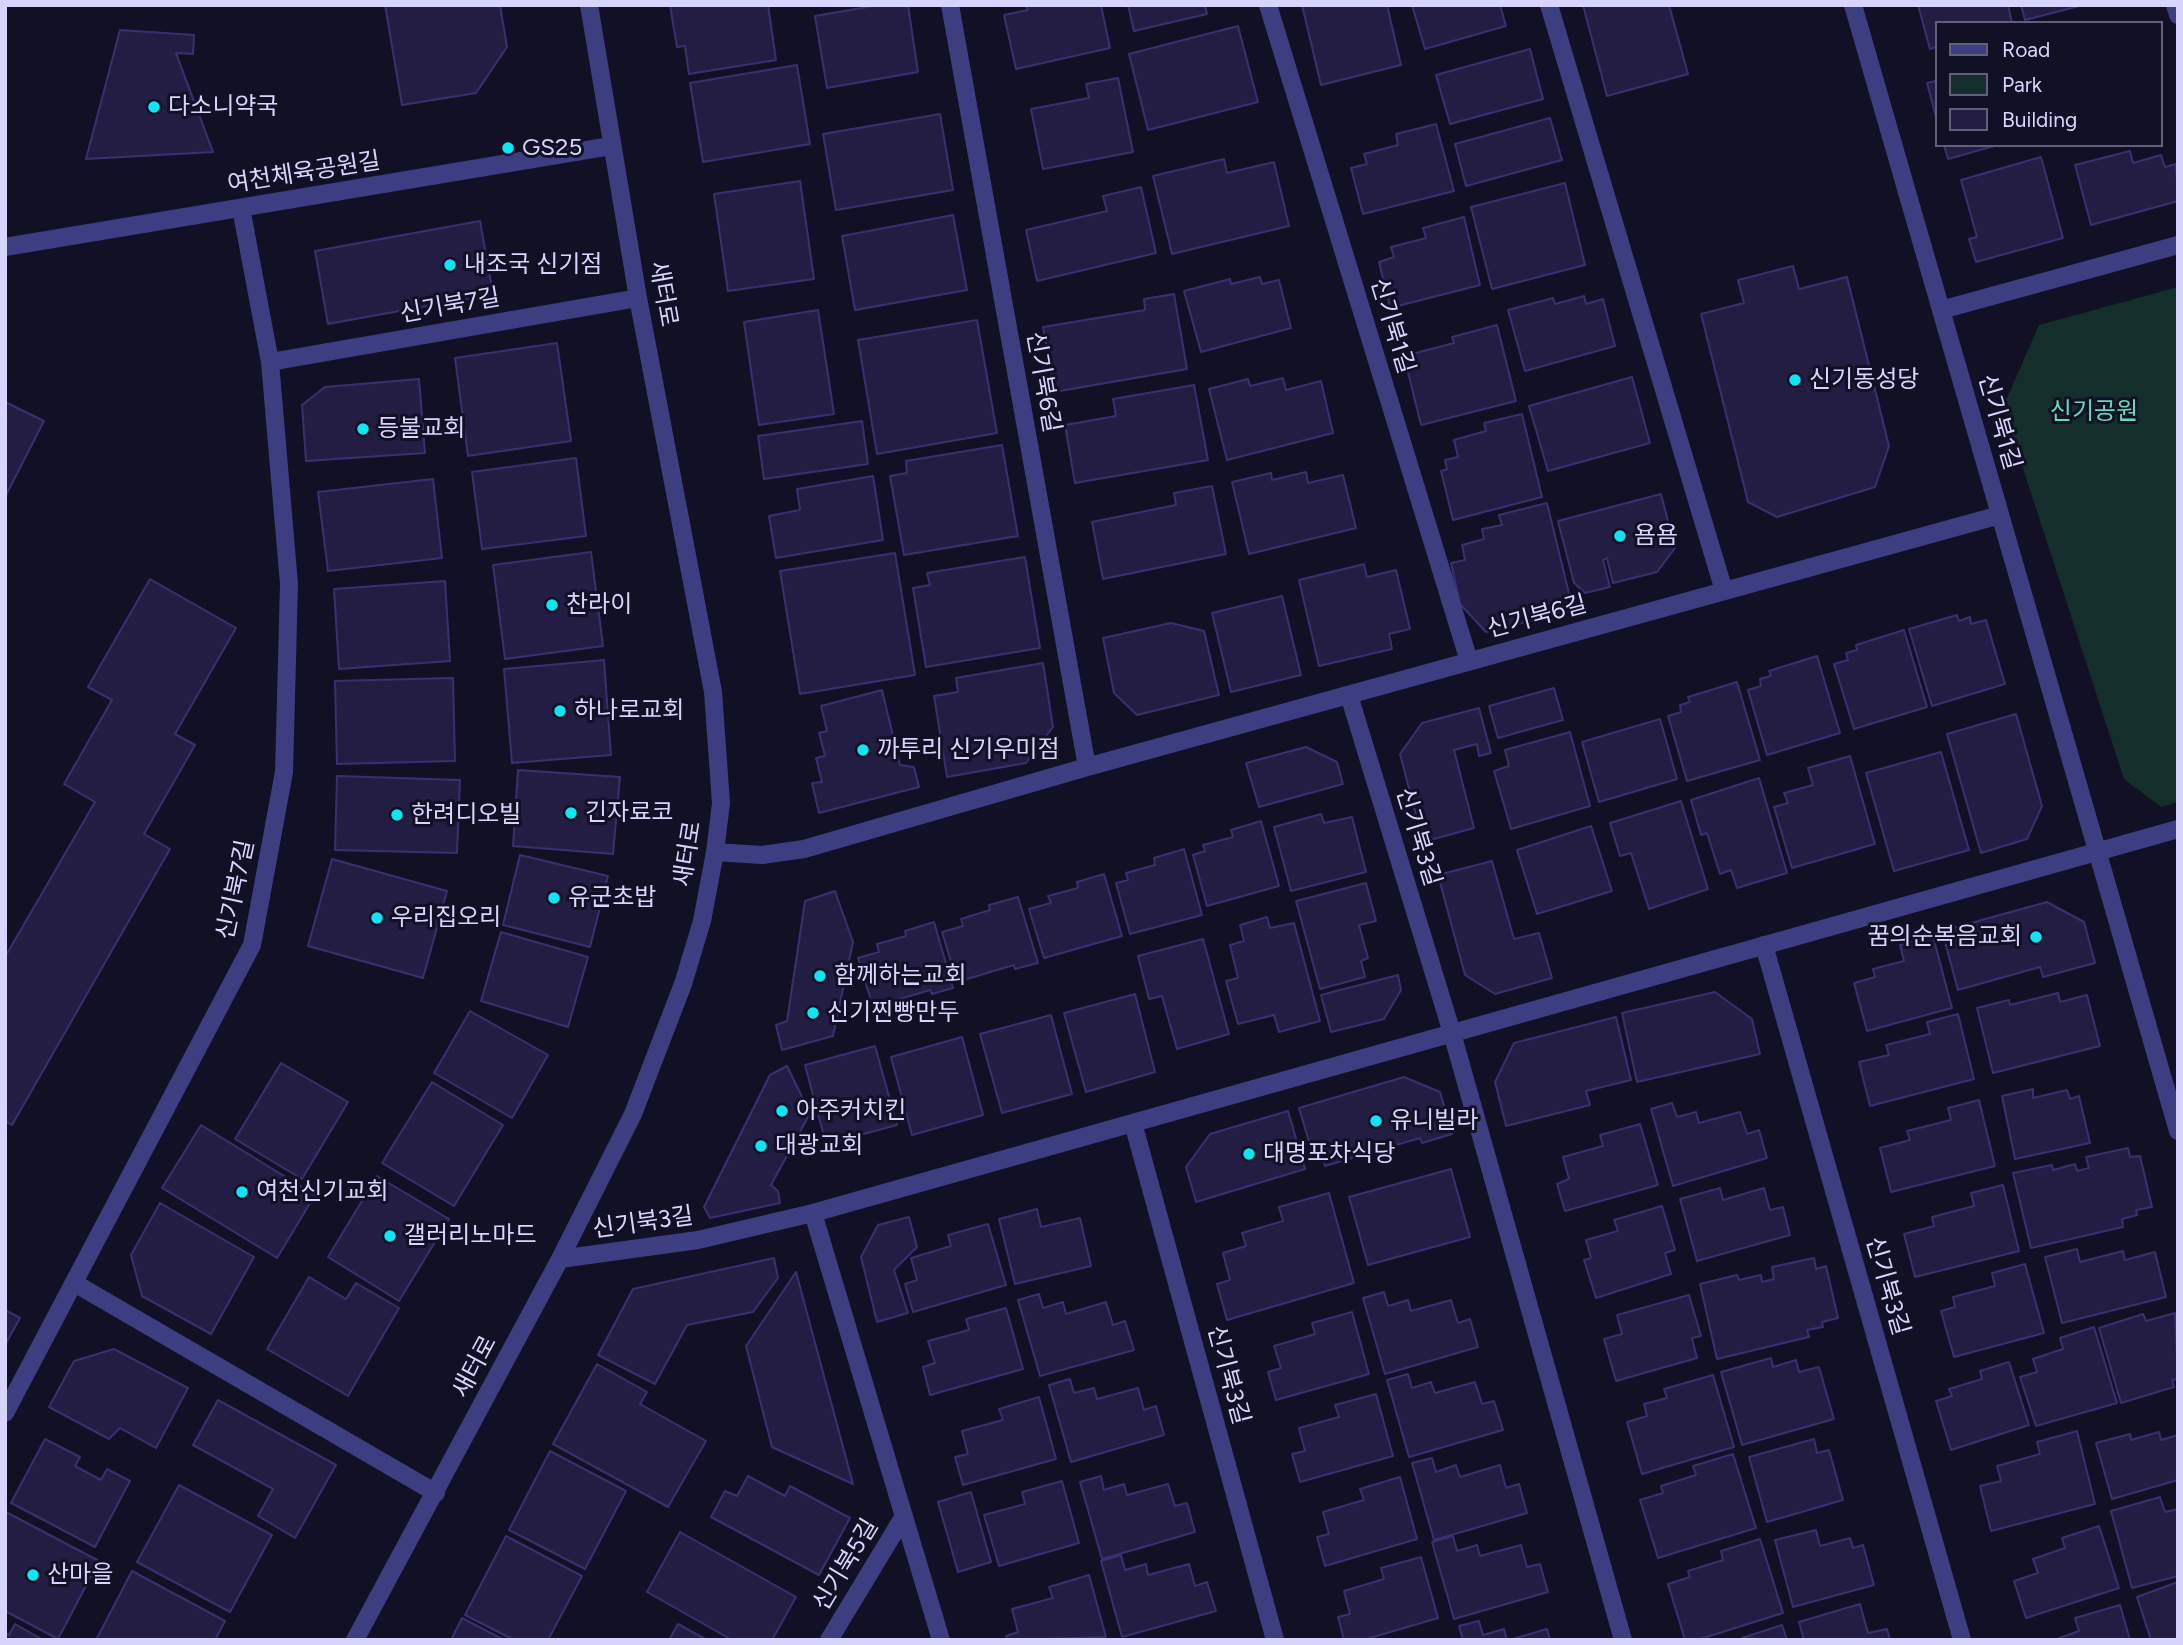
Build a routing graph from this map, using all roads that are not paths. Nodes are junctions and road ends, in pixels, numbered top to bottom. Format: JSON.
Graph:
{"nodes":[{"id":1,"x":589,"y":5,"type":"edge"},
{"id":2,"x":950,"y":5,"type":"edge"},
{"id":3,"x":1268,"y":5,"type":"edge"},
{"id":4,"x":1549,"y":5,"type":"edge"},
{"id":5,"x":1853,"y":5,"type":"edge"},
{"id":6,"x":2175,"y":5,"type":"edge"},
{"id":7,"x":2178,"y":15,"type":"edge"},
{"id":8,"x":611,"y":146,"type":"junction"},
{"id":9,"x":241,"y":208,"type":"junction"},
{"id":10,"x":2178,"y":245,"type":"edge"},
{"id":11,"x":5,"y":247,"type":"edge"},
{"id":12,"x":638,"y":298,"type":"junction"},
{"id":13,"x":1941,"y":310,"type":"junction"},
{"id":14,"x":270,"y":362,"type":"junction"},
{"id":15,"x":2000,"y":516,"type":"junction"},
{"id":16,"x":1724,"y":592,"type":"junction"},
{"id":17,"x":1469,"y":661,"type":"junction"},
{"id":18,"x":1349,"y":695,"type":"junction"},
{"id":19,"x":1087,"y":767,"type":"junction"},
{"id":20,"x":2178,"y":829,"type":"edge"},
{"id":21,"x":715,"y":852,"type":"junction"},
{"id":22,"x":2097,"y":852,"type":"junction"},
{"id":23,"x":1765,"y":945,"type":"junction"},
{"id":24,"x":1452,"y":1033,"type":"junction"},
{"id":25,"x":1133,"y":1123,"type":"junction"},
{"id":26,"x":2178,"y":1131,"type":"edge"},
{"id":27,"x":813,"y":1213,"type":"junction"},
{"id":28,"x":561,"y":1259,"type":"junction"},
{"id":29,"x":76,"y":1284,"type":"junction"},
{"id":30,"x":5,"y":1413,"type":"edge"},
{"id":31,"x":436,"y":1493,"type":"junction"},
{"id":32,"x":904,"y":1516,"type":"junction"},
{"id":33,"x":355,"y":1640,"type":"edge"},
{"id":34,"x":830,"y":1640,"type":"edge"},
{"id":35,"x":941,"y":1640,"type":"edge"},
{"id":36,"x":1275,"y":1640,"type":"edge"},
{"id":37,"x":1623,"y":1640,"type":"edge"},
{"id":38,"x":1962,"y":1640,"type":"edge"}],
"edges":[{"from":1,"to":8,"type":"street","name":"새터로"},
{"from":2,"to":19,"type":"street","name":"신기북6길"},
{"from":3,"to":17,"type":"street","name":"신기북1길"},
{"from":4,"to":16,"type":"street"},
{"from":5,"to":13,"type":"street","name":"신기북1길"},
{"from":6,"to":7,"type":"street"},
{"from":8,"to":9,"type":"street","name":"여천체육공원길"},
{"from":8,"to":12,"type":"street","name":"새터로"},
{"from":9,"to":11,"type":"street","name":"여천체육공원길"},
{"from":9,"to":14,"type":"street","name":"신기북7길"},
{"from":10,"to":13,"type":"street"},
{"from":12,"to":14,"type":"street","name":"신기북7길"},
{"from":12,"to":21,"type":"street","name":"새터로"},
{"from":13,"to":15,"type":"street","name":"신기북1길"},
{"from":14,"to":29,"type":"street","name":"신기북7길"},
{"from":15,"to":16,"type":"street","name":"신기북6길"},
{"from":15,"to":22,"type":"street","name":"신기북1길"},
{"from":16,"to":17,"type":"street","name":"신기북6길"},
{"from":17,"to":18,"type":"street","name":"신기북6길"},
{"from":18,"to":19,"type":"street","name":"신기북6길"},
{"from":18,"to":24,"type":"street","name":"신기북3길"},
{"from":19,"to":21,"type":"street","name":"신기북6길"},
{"from":20,"to":22,"type":"street","name":"신기북3길"},
{"from":21,"to":28,"type":"street","name":"새터로"},
{"from":22,"to":23,"type":"street","name":"신기북3길"},
{"from":22,"to":26,"type":"street"},
{"from":23,"to":24,"type":"street","name":"신기북3길"},
{"from":23,"to":38,"type":"street","name":"신기북3길"},
{"from":24,"to":25,"type":"street","name":"신기북3길"},
{"from":24,"to":37,"type":"street","name":"신기북3길"},
{"from":25,"to":27,"type":"street","name":"신기북3길"},
{"from":25,"to":36,"type":"street","name":"신기북3길"},
{"from":27,"to":28,"type":"street","name":"신기북3길"},
{"from":27,"to":32,"type":"street"},
{"from":28,"to":31,"type":"street","name":"새터로"},
{"from":29,"to":30,"type":"street","name":"신기북7길"},
{"from":29,"to":31,"type":"street"},
{"from":31,"to":33,"type":"street","name":"새터로"},
{"from":32,"to":34,"type":"street","name":"신기북5길"},
{"from":32,"to":35,"type":"street"}]}
